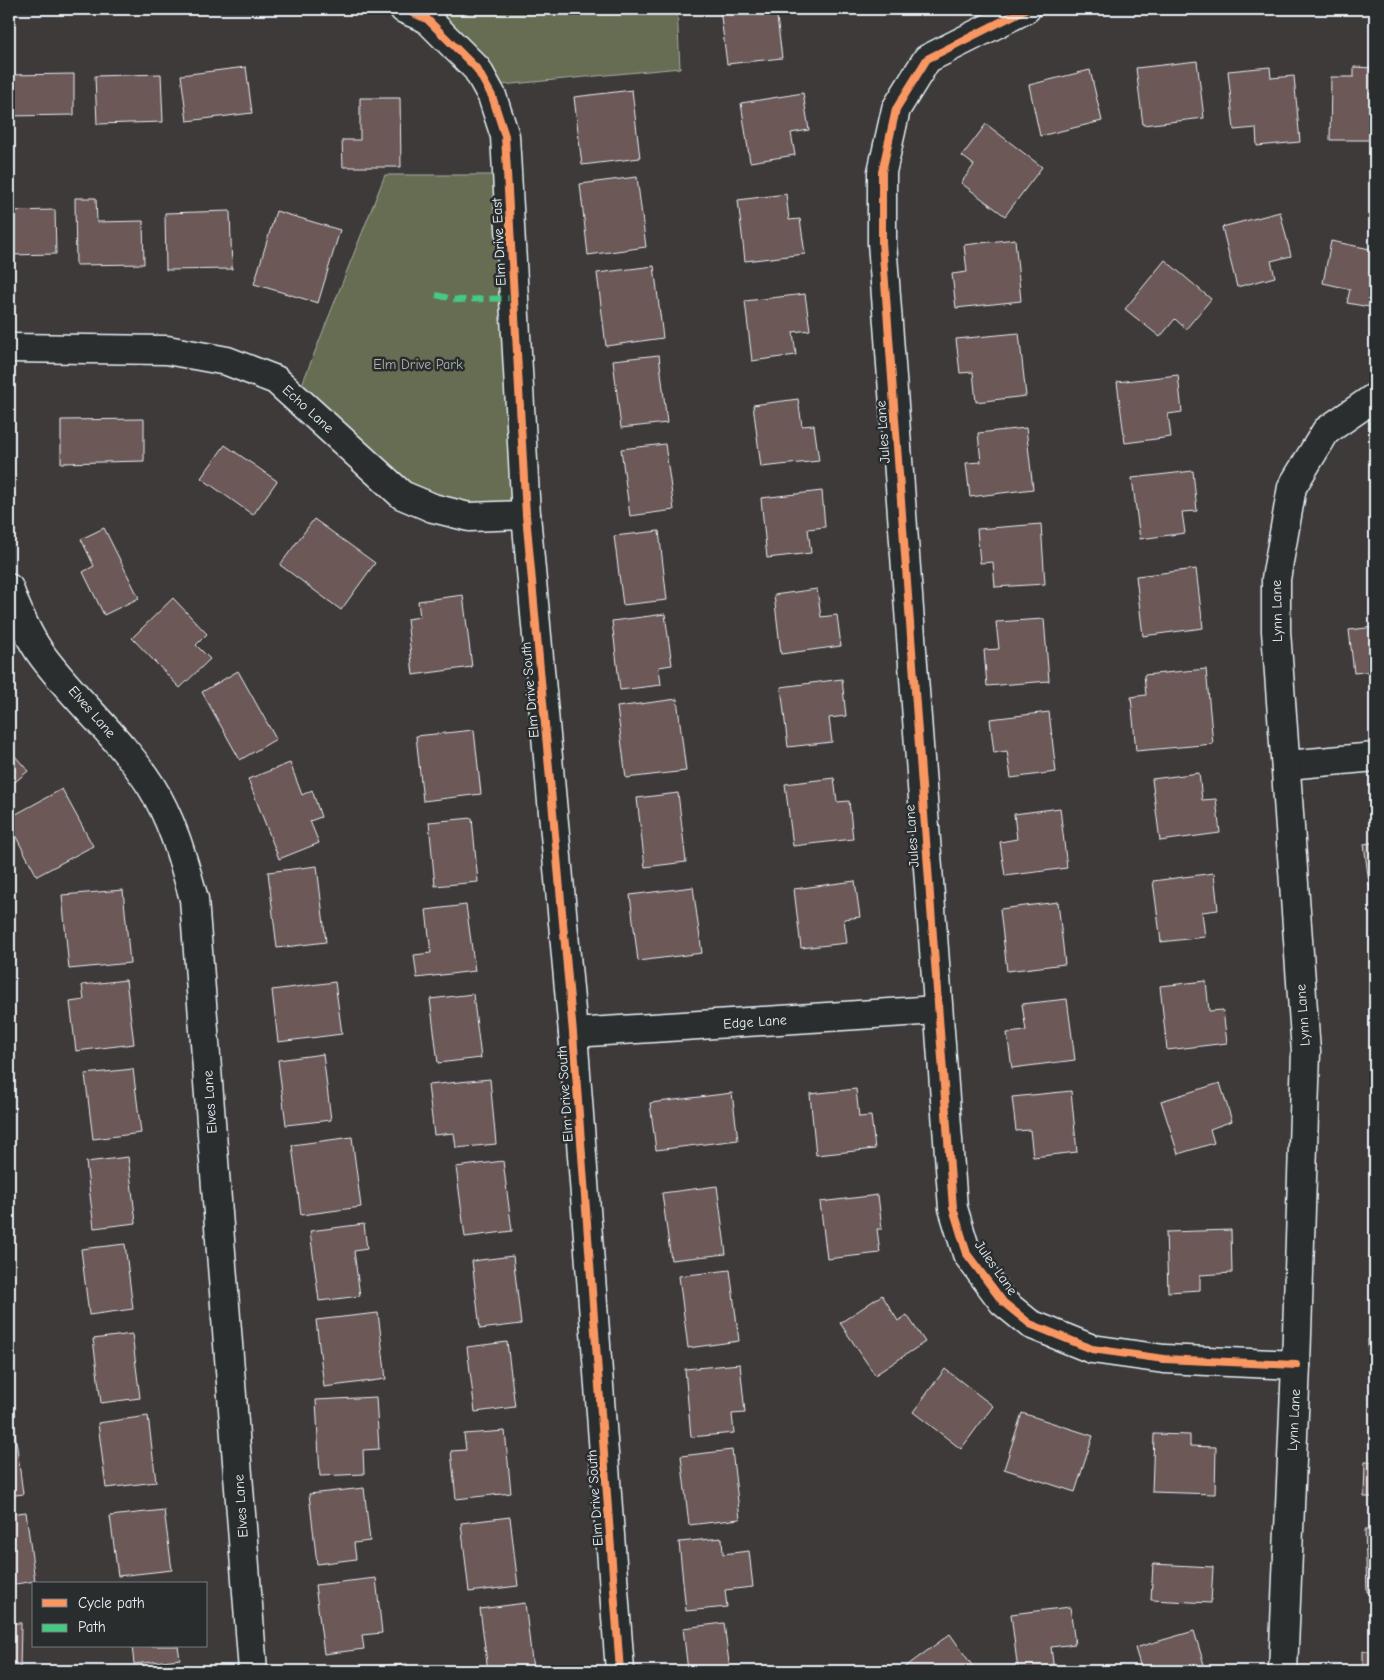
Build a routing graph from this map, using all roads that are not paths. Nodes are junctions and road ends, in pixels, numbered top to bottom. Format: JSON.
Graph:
{"nodes":[{"id":1,"x":404,"y":9,"type":"edge"},
{"id":2,"x":1026,"y":9,"type":"edge"},
{"id":3,"x":9,"y":348,"type":"edge"},
{"id":4,"x":1375,"y":397,"type":"edge"},
{"id":5,"x":526,"y":515,"type":"junction"},
{"id":6,"x":9,"y":588,"type":"edge"},
{"id":7,"x":1375,"y":757,"type":"edge"},
{"id":8,"x":1287,"y":765,"type":"junction"},
{"id":9,"x":937,"y":1010,"type":"junction"},
{"id":10,"x":574,"y":1033,"type":"junction"},
{"id":11,"x":1296,"y":1365,"type":"junction"},
{"id":12,"x":253,"y":1671,"type":"edge"},
{"id":13,"x":620,"y":1671,"type":"edge"},
{"id":14,"x":1282,"y":1671,"type":"edge"}],
"edges":[{"from":1,"to":5,"type":"street","name":"Elm Drive East"},
{"from":2,"to":9,"type":"street","name":"Jules Lane"},
{"from":3,"to":5,"type":"street","name":"Echo Lane"},
{"from":4,"to":8,"type":"street","name":"Lynn Lane"},
{"from":5,"to":10,"type":"street","name":"Elm Drive South"},
{"from":6,"to":12,"type":"street","name":"Elves Lane"},
{"from":7,"to":8,"type":"street"},
{"from":8,"to":11,"type":"street","name":"Lynn Lane"},
{"from":9,"to":10,"type":"street","name":"Edge Lane"},
{"from":9,"to":11,"type":"street","name":"Jules Lane"},
{"from":10,"to":13,"type":"street","name":"Elm Drive South"},
{"from":11,"to":14,"type":"street","name":"Lynn Lane"}]}
